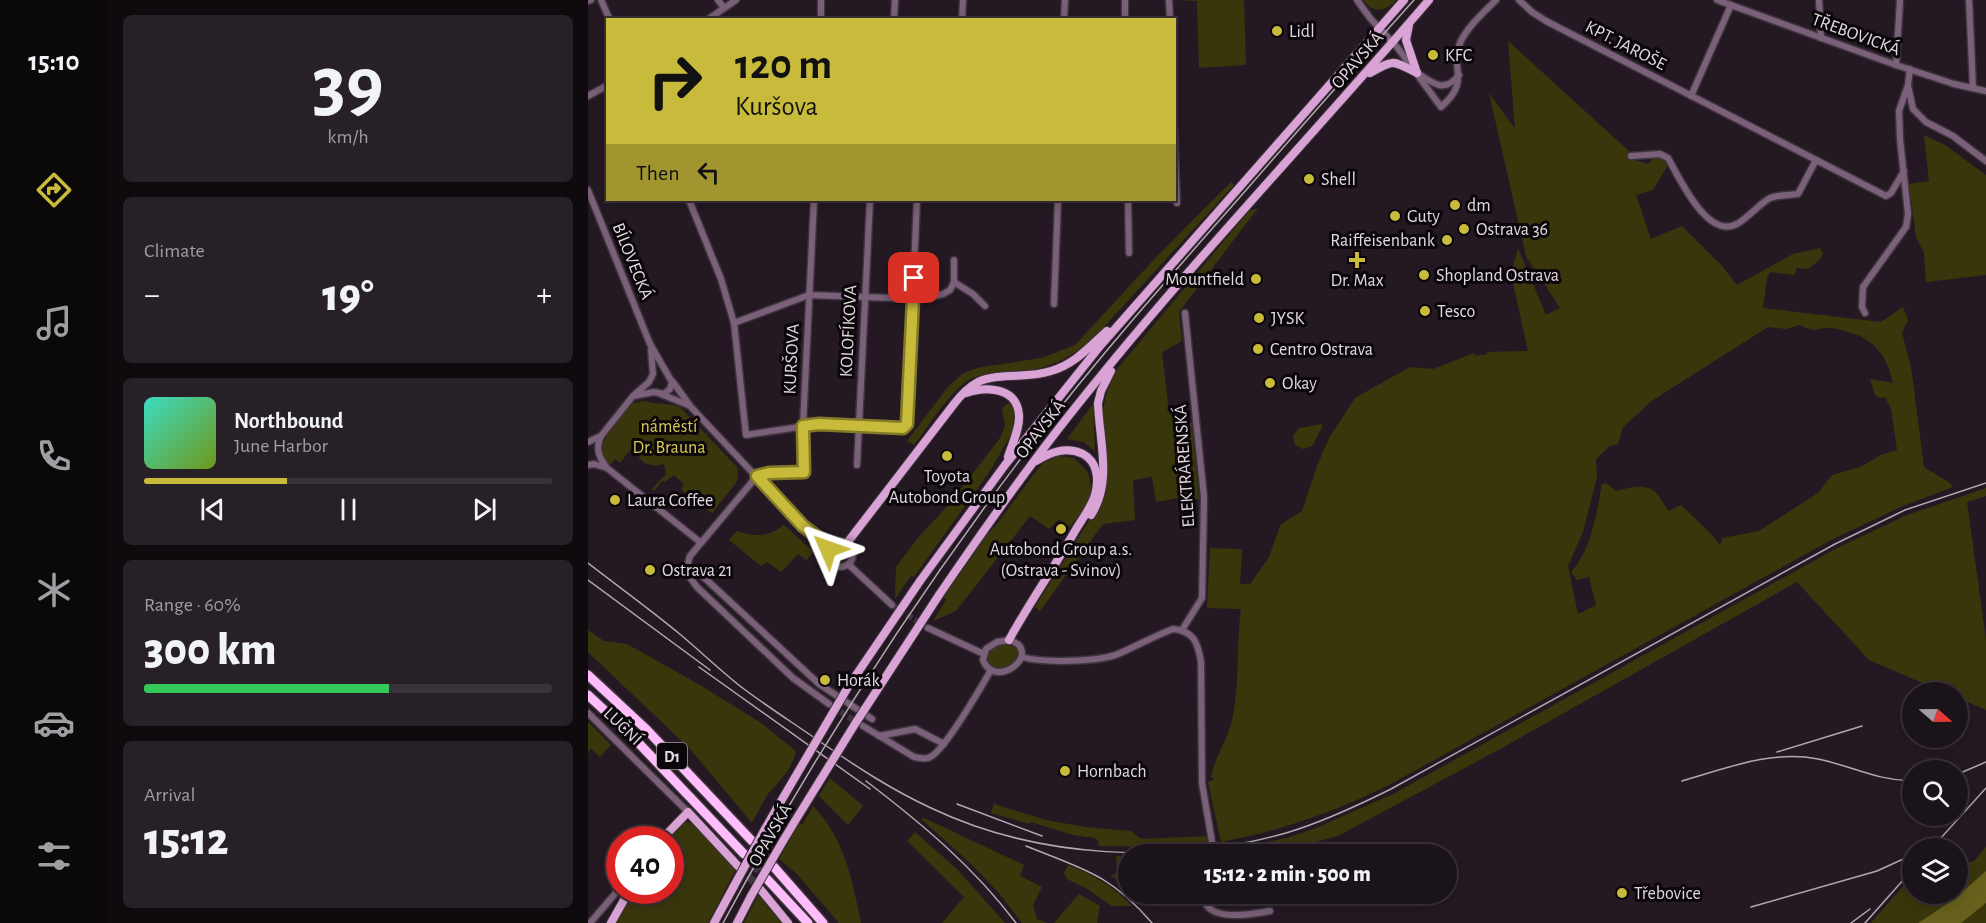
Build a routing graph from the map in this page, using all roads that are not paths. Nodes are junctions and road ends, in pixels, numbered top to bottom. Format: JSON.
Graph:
{"nodes":[{"id":1,"x":600,"y":0,"type":"edge"},
{"id":2,"x":718,"y":0,"type":"edge"},
{"id":3,"x":736,"y":0,"type":"edge"},
{"id":4,"x":821,"y":0,"type":"edge"},
{"id":5,"x":895,"y":0,"type":"edge"},
{"id":6,"x":963,"y":0,"type":"edge"},
{"id":7,"x":1065,"y":0,"type":"edge"},
{"id":8,"x":1125,"y":0,"type":"edge"},
{"id":9,"x":1169,"y":0,"type":"edge"},
{"id":10,"x":1357,"y":0,"type":"edge"},
{"id":11,"x":1404,"y":0,"type":"edge"},
{"id":12,"x":1428,"y":0,"type":"edge"},
{"id":13,"x":1496,"y":0,"type":"edge"},
{"id":14,"x":1519,"y":0,"type":"edge"},
{"id":15,"x":1717,"y":0,"type":"edge"},
{"id":16,"x":1819,"y":0,"type":"edge"},
{"id":17,"x":1900,"y":0,"type":"edge"},
{"id":18,"x":1969,"y":0,"type":"edge"},
{"id":19,"x":1731,"y":5,"type":"junction"},
{"id":20,"x":724,"y":8,"type":"junction"},
{"id":21,"x":609,"y":18,"type":"edge"},
{"id":22,"x":711,"y":18,"type":"edge"},
{"id":23,"x":821,"y":18,"type":"edge"},
{"id":24,"x":894,"y":18,"type":"edge"},
{"id":25,"x":963,"y":18,"type":"edge"},
{"id":26,"x":1064,"y":18,"type":"edge"},
{"id":27,"x":1125,"y":18,"type":"edge"},
{"id":28,"x":1170,"y":18,"type":"edge"},
{"id":29,"x":1412,"y":19,"type":"junction"},
{"id":30,"x":1379,"y":28,"type":"junction"},
{"id":31,"x":1821,"y":38,"type":"junction"},
{"id":32,"x":1393,"y":43,"type":"junction"},
{"id":33,"x":1896,"y":64,"type":"junction"},
{"id":34,"x":1910,"y":69,"type":"junction"},
{"id":35,"x":1417,"y":73,"type":"junction"},
{"id":36,"x":1459,"y":74,"type":"junction"},
{"id":37,"x":1363,"y":77,"type":"junction"},
{"id":38,"x":1908,"y":85,"type":"junction"},
{"id":39,"x":606,"y":86,"type":"edge"},
{"id":40,"x":1973,"y":88,"type":"junction"},
{"id":41,"x":1986,"y":91,"type":"edge"},
{"id":42,"x":588,"y":96,"type":"edge"},
{"id":43,"x":1691,"y":96,"type":"junction"},
{"id":44,"x":1631,"y":156,"type":"dead end"},
{"id":45,"x":1816,"y":160,"type":"junction"},
{"id":46,"x":1986,"y":161,"type":"edge"},
{"id":47,"x":1176,"y":166,"type":"edge"},
{"id":48,"x":1904,"y":171,"type":"junction"},
{"id":49,"x":588,"y":190,"type":"edge"},
{"id":50,"x":689,"y":201,"type":"edge"},
{"id":51,"x":814,"y":201,"type":"edge"},
{"id":52,"x":870,"y":201,"type":"edge"},
{"id":53,"x":917,"y":201,"type":"edge"},
{"id":54,"x":1058,"y":201,"type":"edge"},
{"id":55,"x":1128,"y":201,"type":"edge"},
{"id":56,"x":1178,"y":203,"type":"dead end"},
{"id":57,"x":1129,"y":253,"type":"dead end"},
{"id":58,"x":954,"y":260,"type":"dead end"},
{"id":59,"x":954,"y":282,"type":"junction"},
{"id":60,"x":809,"y":295,"type":"junction"},
{"id":61,"x":865,"y":297,"type":"junction"},
{"id":62,"x":912,"y":299,"type":"junction"},
{"id":63,"x":1054,"y":304,"type":"dead end"},
{"id":64,"x":985,"y":306,"type":"dead end"},
{"id":65,"x":1130,"y":310,"type":"junction"},
{"id":66,"x":1185,"y":313,"type":"dead end"},
{"id":67,"x":1865,"y":313,"type":"dead end"},
{"id":68,"x":734,"y":323,"type":"junction"},
{"id":69,"x":650,"y":344,"type":"junction"},
{"id":70,"x":1119,"y":355,"type":"junction"},
{"id":71,"x":667,"y":373,"type":"junction"},
{"id":72,"x":653,"y":374,"type":"junction"},
{"id":73,"x":650,"y":382,"type":"junction"},
{"id":74,"x":672,"y":382,"type":"junction"},
{"id":75,"x":658,"y":393,"type":"junction"},
{"id":76,"x":965,"y":393,"type":"junction"},
{"id":77,"x":633,"y":396,"type":"junction"},
{"id":78,"x":691,"y":406,"type":"junction"},
{"id":79,"x":803,"y":426,"type":"junction"},
{"id":80,"x":859,"y":427,"type":"junction"},
{"id":81,"x":601,"y":436,"type":"junction"},
{"id":82,"x":588,"y":443,"type":"edge"},
{"id":83,"x":598,"y":452,"type":"junction"},
{"id":84,"x":591,"y":464,"type":"edge"},
{"id":85,"x":1032,"y":464,"type":"junction"},
{"id":86,"x":857,"y":465,"type":"dead end"},
{"id":87,"x":1005,"y":465,"type":"junction"},
{"id":88,"x":607,"y":468,"type":"junction"},
{"id":89,"x":757,"y":476,"type":"junction"},
{"id":90,"x":700,"y":542,"type":"junction"},
{"id":91,"x":1069,"y":542,"type":"junction"},
{"id":92,"x":847,"y":543,"type":"junction"},
{"id":93,"x":830,"y":546,"type":"junction"},
{"id":94,"x":848,"y":564,"type":"junction"},
{"id":95,"x":696,"y":570,"type":"dead end"},
{"id":96,"x":892,"y":605,"type":"tunnel mouth"},
{"id":97,"x":928,"y":628,"type":"tunnel mouth"},
{"id":98,"x":1182,"y":630,"type":"junction"},
{"id":99,"x":1009,"y":640,"type":"junction"},
{"id":100,"x":984,"y":654,"type":"junction"},
{"id":101,"x":1022,"y":657,"type":"junction"},
{"id":102,"x":991,"y":670,"type":"junction"},
{"id":103,"x":588,"y":675,"type":"edge"},
{"id":104,"x":588,"y":695,"type":"edge"},
{"id":105,"x":828,"y":704,"type":"tunnel mouth"},
{"id":106,"x":588,"y":713,"type":"edge"},
{"id":107,"x":872,"y":719,"type":"dead end"},
{"id":108,"x":863,"y":726,"type":"tunnel mouth"},
{"id":109,"x":879,"y":736,"type":"junction"},
{"id":110,"x":944,"y":744,"type":"junction"},
{"id":111,"x":688,"y":812,"type":"junction"},
{"id":112,"x":674,"y":826,"type":"edge"},
{"id":113,"x":752,"y":841,"type":"tunnel mouth"},
{"id":114,"x":1212,"y":844,"type":"edge"},
{"id":115,"x":744,"y":854,"type":"tunnel mouth"},
{"id":116,"x":738,"y":866,"type":"tunnel mouth"},
{"id":117,"x":774,"y":867,"type":"tunnel mouth"},
{"id":118,"x":767,"y":879,"type":"tunnel mouth"},
{"id":119,"x":761,"y":890,"type":"tunnel mouth"},
{"id":120,"x":606,"y":904,"type":"edge"},
{"id":121,"x":622,"y":904,"type":"edge"},
{"id":122,"x":1206,"y":904,"type":"edge"},
{"id":123,"x":1270,"y":911,"type":"dead end"},
{"id":124,"x":590,"y":923,"type":"edge"},
{"id":125,"x":611,"y":923,"type":"edge"},
{"id":126,"x":714,"y":923,"type":"edge"},
{"id":127,"x":736,"y":923,"type":"edge"},
{"id":128,"x":788,"y":923,"type":"edge"},
{"id":129,"x":808,"y":923,"type":"edge"},
{"id":130,"x":823,"y":923,"type":"edge"}],
"edges":[{"from":1,"to":21,"type":"street"},
{"from":2,"to":20,"type":"street"},
{"from":3,"to":20,"type":"street"},
{"from":4,"to":23,"type":"street"},
{"from":5,"to":24,"type":"street"},
{"from":6,"to":25,"type":"street"},
{"from":7,"to":26,"type":"street"},
{"from":8,"to":27,"type":"street"},
{"from":9,"to":28,"type":"street"},
{"from":10,"to":30,"type":"street"},
{"from":11,"to":30,"type":"main road","name":"OPAVSKÁ"},
{"from":12,"to":29,"type":"main road","name":"OPAVSKÁ"},
{"from":13,"to":36,"type":"street"},
{"from":14,"to":43,"type":"street","name":"KPT. JAROŠE"},
{"from":15,"to":19,"type":"street","name":"TŘEBOVICKÁ"},
{"from":16,"to":31,"type":"street"},
{"from":17,"to":33,"type":"street"},
{"from":18,"to":40,"type":"street"},
{"from":19,"to":31,"type":"street","name":"TŘEBOVICKÁ"},
{"from":19,"to":43,"type":"street"},
{"from":20,"to":22,"type":"street"},
{"from":29,"to":32,"type":"main road","name":"OPAVSKÁ"},
{"from":29,"to":35,"type":"main road"},
{"from":30,"to":32,"type":"street"},
{"from":30,"to":65,"type":"main road","name":"OPAVSKÁ"},
{"from":31,"to":33,"type":"street","name":"TŘEBOVICKÁ"},
{"from":32,"to":35,"type":"street"},
{"from":32,"to":37,"type":"main road","name":"OPAVSKÁ"},
{"from":33,"to":34,"type":"street","name":"TŘEBOVICKÁ"},
{"from":34,"to":38,"type":"street"},
{"from":34,"to":40,"type":"street","name":"TŘEBOVICKÁ"},
{"from":35,"to":36,"type":"street"},
{"from":35,"to":36,"type":"street"},
{"from":35,"to":37,"type":"main road"},
{"from":37,"to":70,"type":"main road","name":"OPAVSKÁ"},
{"from":38,"to":46,"type":"street"},
{"from":38,"to":48,"type":"street"},
{"from":39,"to":42,"type":"street"},
{"from":40,"to":41,"type":"street","name":"TŘEBOVICKÁ"},
{"from":43,"to":45,"type":"street","name":"KPT. JAROŠE"},
{"from":44,"to":45,"type":"street"},
{"from":45,"to":48,"type":"street","name":"KPT. JAROŠE"},
{"from":47,"to":56,"type":"street"},
{"from":48,"to":67,"type":"street"},
{"from":49,"to":69,"type":"street","name":"BÍLOVECKÁ"},
{"from":50,"to":68,"type":"street"},
{"from":51,"to":60,"type":"street","name":"KURŠOVA"},
{"from":52,"to":61,"type":"street","name":"KOLOFÍKOVA"},
{"from":53,"to":62,"type":"street"},
{"from":54,"to":63,"type":"street"},
{"from":55,"to":57,"type":"street"},
{"from":58,"to":59,"type":"street"},
{"from":59,"to":62,"type":"street"},
{"from":59,"to":64,"type":"street"},
{"from":60,"to":61,"type":"street"},
{"from":60,"to":68,"type":"street"},
{"from":60,"to":79,"type":"street","name":"KURŠOVA"},
{"from":61,"to":62,"type":"street"},
{"from":61,"to":80,"type":"street","name":"KOLOFÍKOVA"},
{"from":62,"to":80,"type":"street"},
{"from":65,"to":76,"type":"main road"},
{"from":65,"to":87,"type":"main road","name":"OPAVSKÁ"},
{"from":66,"to":98,"type":"street","name":"ELEKTRÁRENSKÁ"},
{"from":68,"to":79,"type":"street"},
{"from":69,"to":71,"type":"street"},
{"from":69,"to":72,"type":"street"},
{"from":70,"to":85,"type":"main road","name":"OPAVSKÁ"},
{"from":70,"to":91,"type":"main road"},
{"from":71,"to":72,"type":"street"},
{"from":71,"to":74,"type":"street"},
{"from":72,"to":73,"type":"street"},
{"from":73,"to":75,"type":"street"},
{"from":73,"to":77,"type":"street"},
{"from":74,"to":75,"type":"street"},
{"from":74,"to":78,"type":"street"},
{"from":75,"to":77,"type":"street"},
{"from":75,"to":78,"type":"street"},
{"from":76,"to":87,"type":"main road"},
{"from":76,"to":92,"type":"main road"},
{"from":77,"to":81,"type":"street"},
{"from":78,"to":89,"type":"street"},
{"from":79,"to":80,"type":"street"},
{"from":79,"to":89,"type":"street","name":"KURŠOVA"},
{"from":80,"to":86,"type":"street","name":"KOLOFÍKOVA"},
{"from":81,"to":82,"type":"street"},
{"from":81,"to":83,"type":"street"},
{"from":82,"to":83,"type":"street"},
{"from":83,"to":84,"type":"street"},
{"from":83,"to":88,"type":"street"},
{"from":84,"to":88,"type":"street"},
{"from":85,"to":91,"type":"main road"},
{"from":85,"to":127,"type":"main road","name":"OPAVSKÁ","bridge":true},
{"from":87,"to":126,"type":"main road","name":"OPAVSKÁ","bridge":true},
{"from":88,"to":90,"type":"street"},
{"from":89,"to":90,"type":"street"},
{"from":89,"to":93,"type":"street"},
{"from":90,"to":105,"type":"street"},
{"from":91,"to":99,"type":"main road"},
{"from":92,"to":93,"type":"street"},
{"from":92,"to":94,"type":"street"},
{"from":93,"to":94,"type":"street"},
{"from":94,"to":96,"type":"street"},
{"from":95,"to":107,"type":"street"},
{"from":97,"to":100,"type":"street"},
{"from":98,"to":101,"type":"street"},
{"from":98,"to":114,"type":"street","bridge":true},
{"from":99,"to":100,"type":"street"},
{"from":99,"to":101,"type":"street"},
{"from":100,"to":102,"type":"street"},
{"from":101,"to":102,"type":"street"},
{"from":102,"to":110,"type":"street"},
{"from":103,"to":113,"type":"highway","number":"D1"},
{"from":104,"to":115,"type":"highway","number":"D1"},
{"from":106,"to":111,"type":"street","name":"LUČNÍ"},
{"from":108,"to":109,"type":"street"},
{"from":109,"to":110,"type":"street"},
{"from":109,"to":110,"type":"street"},
{"from":111,"to":112,"type":"main road"},
{"from":111,"to":116,"type":"main road"},
{"from":117,"to":130,"type":"highway"},
{"from":118,"to":129,"type":"highway"},
{"from":119,"to":128,"type":"main road"},
{"from":120,"to":124,"type":"street"},
{"from":121,"to":125,"type":"main road"},
{"from":122,"to":123,"type":"street"}]}
